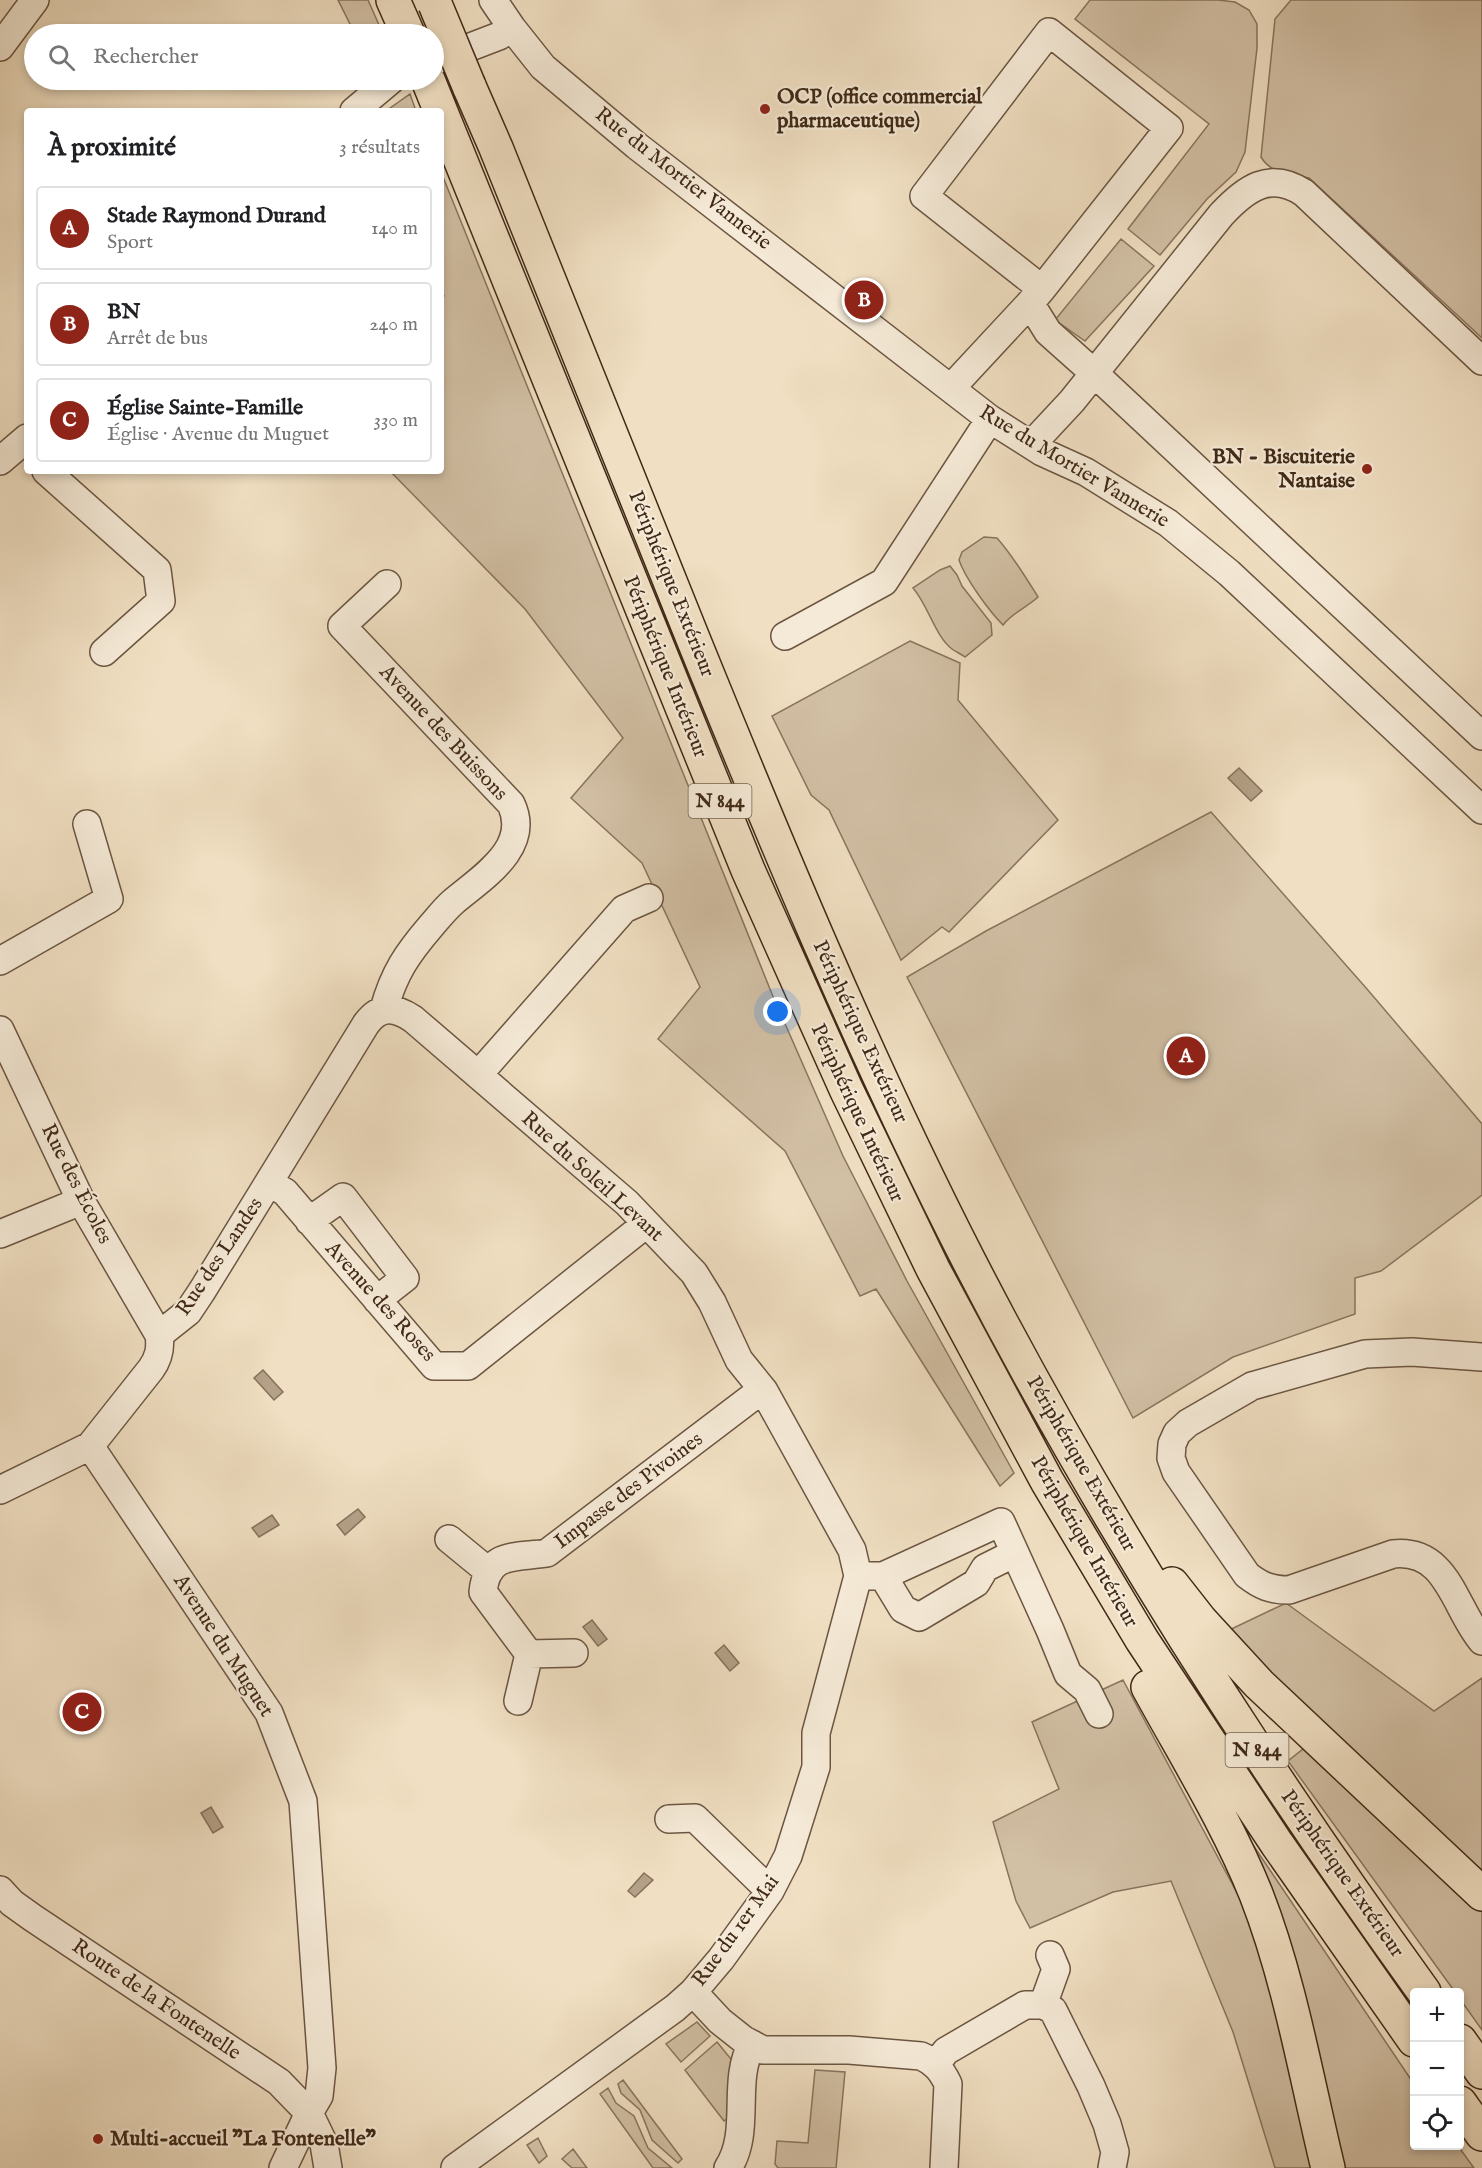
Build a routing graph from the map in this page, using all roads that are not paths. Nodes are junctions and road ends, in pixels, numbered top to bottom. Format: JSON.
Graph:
{"nodes":[{"id":1,"x":35,"y":0,"type":"edge"},
{"id":2,"x":493,"y":0,"type":"edge"},
{"id":3,"x":434,"y":2,"type":"edge"},
{"id":4,"x":443,"y":24,"type":"edge"},
{"id":5,"x":444,"y":26,"type":"edge"},
{"id":6,"x":512,"y":28,"type":"junction"},
{"id":7,"x":0,"y":47,"type":"edge"},
{"id":8,"x":444,"y":57,"type":"edge"},
{"id":9,"x":379,"y":90,"type":"edge"},
{"id":10,"x":432,"y":90,"type":"edge"},
{"id":11,"x":358,"y":108,"type":"edge"},
{"id":12,"x":439,"y":108,"type":"edge"},
{"id":13,"x":444,"y":120,"type":"edge"},
{"id":14,"x":1036,"y":296,"type":"junction"},
{"id":15,"x":1482,"y":361,"type":"edge"},
{"id":16,"x":1094,"y":373,"type":"junction"},
{"id":17,"x":951,"y":388,"type":"junction"},
{"id":18,"x":990,"y":419,"type":"junction"},
{"id":19,"x":1031,"y":445,"type":"junction"},
{"id":20,"x":49,"y":474,"type":"edge"},
{"id":21,"x":387,"y":584,"type":"dead end"},
{"id":22,"x":785,"y":636,"type":"dead end"},
{"id":23,"x":104,"y":652,"type":"dead end"},
{"id":24,"x":1482,"y":736,"type":"edge"},
{"id":25,"x":1482,"y":810,"type":"edge"},
{"id":26,"x":87,"y":824,"type":"dead end"},
{"id":27,"x":649,"y":898,"type":"dead end"},
{"id":28,"x":0,"y":961,"type":"edge"},
{"id":29,"x":384,"y":1009,"type":"junction"},
{"id":30,"x":0,"y":1030,"type":"edge"},
{"id":31,"x":478,"y":1076,"type":"junction"},
{"id":32,"x":269,"y":1183,"type":"junction"},
{"id":33,"x":81,"y":1201,"type":"junction"},
{"id":34,"x":309,"y":1221,"type":"junction"},
{"id":35,"x":646,"y":1224,"type":"junction"},
{"id":36,"x":0,"y":1234,"type":"edge"},
{"id":37,"x":377,"y":1300,"type":"junction"},
{"id":38,"x":159,"y":1335,"type":"junction"},
{"id":39,"x":1482,"y":1357,"type":"edge"},
{"id":40,"x":764,"y":1391,"type":"junction"},
{"id":41,"x":90,"y":1446,"type":"junction"},
{"id":42,"x":0,"y":1491,"type":"edge"},
{"id":43,"x":1101,"y":1501,"type":"junction"},
{"id":44,"x":449,"y":1539,"type":"dead end"},
{"id":45,"x":1015,"y":1553,"type":"junction"},
{"id":46,"x":488,"y":1571,"type":"junction"},
{"id":47,"x":870,"y":1576,"type":"junction"},
{"id":48,"x":1142,"y":1641,"type":"junction"},
{"id":49,"x":1482,"y":1641,"type":"edge"},
{"id":50,"x":574,"y":1653,"type":"dead end"},
{"id":51,"x":529,"y":1654,"type":"junction"},
{"id":52,"x":518,"y":1701,"type":"dead end"},
{"id":53,"x":1099,"y":1713,"type":"dead end"},
{"id":54,"x":669,"y":1819,"type":"dead end"},
{"id":55,"x":0,"y":1890,"type":"edge"},
{"id":56,"x":770,"y":1891,"type":"junction"},
{"id":57,"x":1482,"y":1894,"type":"edge"},
{"id":58,"x":1050,"y":1955,"type":"dead end"},
{"id":59,"x":1421,"y":1988,"type":"edge"},
{"id":60,"x":693,"y":1992,"type":"junction"},
{"id":61,"x":1043,"y":2005,"type":"junction"},
{"id":62,"x":1410,"y":2034,"type":"edge"},
{"id":63,"x":1461,"y":2042,"type":"edge"},
{"id":64,"x":752,"y":2044,"type":"junction"},
{"id":65,"x":936,"y":2064,"type":"junction"},
{"id":66,"x":1482,"y":2073,"type":"edge"},
{"id":67,"x":1464,"y":2109,"type":"edge"},
{"id":68,"x":309,"y":2113,"type":"junction"},
{"id":69,"x":1482,"y":2134,"type":"edge"},
{"id":70,"x":283,"y":2168,"type":"edge"},
{"id":71,"x":328,"y":2168,"type":"edge"},
{"id":72,"x":455,"y":2168,"type":"edge"},
{"id":73,"x":728,"y":2168,"type":"edge"},
{"id":74,"x":944,"y":2168,"type":"edge"},
{"id":75,"x":1112,"y":2168,"type":"edge"},
{"id":76,"x":1328,"y":2168,"type":"edge"}],
"edges":[{"from":1,"to":7,"type":"street"},
{"from":2,"to":6,"type":"street","name":"Rue du Mortier Vannerie"},
{"from":3,"to":4,"type":"highway","name":"Périphérique Extérieur","number":"N 844","bridge":true},
{"from":5,"to":43,"type":"highway","name":"Périphérique Extérieur","number":"N 844","bridge":true},
{"from":6,"to":8,"type":"street"},
{"from":6,"to":17,"type":"street","name":"Rue du Mortier Vannerie"},
{"from":9,"to":11,"type":"street"},
{"from":10,"to":12,"type":"highway","name":"Périphérique Intérieur","number":"N 844"},
{"from":13,"to":48,"type":"highway","name":"Périphérique Intérieur","number":"N 844"},
{"from":14,"to":14,"type":"street"},
{"from":14,"to":16,"type":"street"},
{"from":14,"to":17,"type":"street"},
{"from":15,"to":16,"type":"street"},
{"from":16,"to":19,"type":"street"},
{"from":16,"to":24,"type":"street"},
{"from":17,"to":18,"type":"street","name":"Rue du Mortier Vannerie"},
{"from":18,"to":19,"type":"street","name":"Rue du Mortier Vannerie"},
{"from":18,"to":22,"type":"street"},
{"from":19,"to":25,"type":"street","name":"Rue du Mortier Vannerie"},
{"from":20,"to":23,"type":"street"},
{"from":21,"to":29,"type":"street","name":"Avenue des Buissons"},
{"from":26,"to":28,"type":"street"},
{"from":27,"to":31,"type":"street"},
{"from":29,"to":31,"type":"street","name":"Rue du Soleil Levant"},
{"from":29,"to":32,"type":"street","name":"Rue des Landes"},
{"from":30,"to":33,"type":"street","name":"Rue des Écoles"},
{"from":31,"to":35,"type":"street","name":"Rue du Soleil Levant"},
{"from":32,"to":34,"type":"street","name":"Avenue des Roses"},
{"from":32,"to":38,"type":"street","name":"Rue des Landes"},
{"from":33,"to":36,"type":"street"},
{"from":33,"to":38,"type":"street","name":"Rue des Écoles"},
{"from":34,"to":37,"type":"street","name":"Avenue des Roses"},
{"from":34,"to":37,"type":"street"},
{"from":35,"to":37,"type":"street","name":"Avenue des Roses"},
{"from":35,"to":40,"type":"street","name":"Rue du Soleil Levant"},
{"from":38,"to":41,"type":"street","name":"Rue des Landes"},
{"from":39,"to":49,"type":"street"},
{"from":40,"to":46,"type":"street","name":"Impasse des Pivoines"},
{"from":40,"to":47,"type":"street","name":"Rue du Soleil Levant"},
{"from":41,"to":42,"type":"street","name":"Rue des Landes"},
{"from":41,"to":68,"type":"street","name":"Avenue du Muguet"},
{"from":43,"to":57,"type":"highway"},
{"from":43,"to":59,"type":"highway","name":"Périphérique Extérieur","number":"N 844"},
{"from":44,"to":46,"type":"street"},
{"from":45,"to":47,"type":"street"},
{"from":45,"to":47,"type":"street"},
{"from":45,"to":53,"type":"street"},
{"from":46,"to":51,"type":"street"},
{"from":47,"to":56,"type":"street","name":"Rue du 1er Mai"},
{"from":48,"to":62,"type":"highway","name":"Périphérique Intérieur","number":"N 844"},
{"from":48,"to":76,"type":"highway"},
{"from":50,"to":51,"type":"street"},
{"from":51,"to":52,"type":"street"},
{"from":54,"to":56,"type":"street"},
{"from":55,"to":68,"type":"street","name":"Route de la Fontenelle"},
{"from":56,"to":60,"type":"street","name":"Rue du 1er Mai"},
{"from":58,"to":61,"type":"street"},
{"from":60,"to":64,"type":"street"},
{"from":60,"to":72,"type":"street","name":"Rue du 1er Mai"},
{"from":61,"to":65,"type":"street"},
{"from":61,"to":75,"type":"street"},
{"from":63,"to":66,"type":"highway"},
{"from":64,"to":65,"type":"street"},
{"from":64,"to":73,"type":"street"},
{"from":65,"to":74,"type":"street"},
{"from":67,"to":69,"type":"highway"},
{"from":68,"to":70,"type":"street","name":"Avenue du Muguet"},
{"from":68,"to":71,"type":"street"}]}
